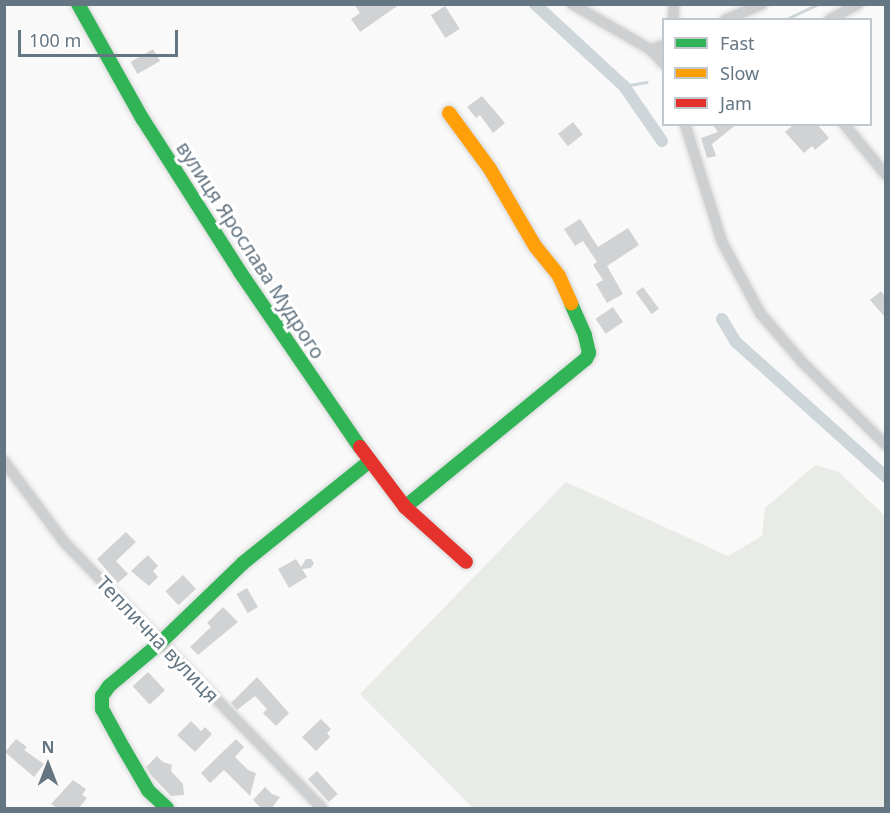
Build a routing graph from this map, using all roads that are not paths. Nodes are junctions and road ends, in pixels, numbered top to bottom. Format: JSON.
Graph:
{"nodes":[{"id":1,"x":78,"y":4,"type":"edge"},
{"id":2,"x":572,"y":4,"type":"edge"},
{"id":3,"x":762,"y":4,"type":"edge"},
{"id":4,"x":858,"y":4,"type":"edge"},
{"id":5,"x":730,"y":18,"type":"edge"},
{"id":6,"x":833,"y":18,"type":"edge"},
{"id":7,"x":662,"y":45,"type":"edge"},
{"id":8,"x":651,"y":50,"type":"junction"},
{"id":9,"x":662,"y":63,"type":"edge"},
{"id":10,"x":449,"y":113,"type":"dead end"},
{"id":11,"x":686,"y":126,"type":"edge"},
{"id":12,"x":846,"y":126,"type":"edge"},
{"id":13,"x":885,"y":175,"type":"edge"},
{"id":14,"x":885,"y":445,"type":"edge"},
{"id":15,"x":4,"y":461,"type":"edge"},
{"id":16,"x":370,"y":461,"type":"junction"},
{"id":17,"x":405,"y":507,"type":"junction"},
{"id":18,"x":466,"y":562,"type":"dead end"},
{"id":19,"x":160,"y":643,"type":"junction"},
{"id":20,"x":167,"y":808,"type":"edge"},
{"id":21,"x":322,"y":808,"type":"edge"}],
"edges":[{"from":1,"to":16,"type":"street","name":"вулиця Ярослава Мудрого"},
{"from":2,"to":8,"type":"street"},
{"from":3,"to":5,"type":"street"},
{"from":4,"to":6,"type":"street"},
{"from":7,"to":8,"type":"street"},
{"from":8,"to":9,"type":"street"},
{"from":10,"to":17,"type":"street"},
{"from":11,"to":14,"type":"street"},
{"from":12,"to":13,"type":"street"},
{"from":15,"to":19,"type":"street","name":"Теплична вулиця"},
{"from":16,"to":17,"type":"street","name":"вулиця Ярослава Мудрого"},
{"from":16,"to":19,"type":"street"},
{"from":17,"to":18,"type":"street","name":"вулиця Ярослава Мудрого"},
{"from":19,"to":20,"type":"street"},
{"from":19,"to":21,"type":"street","name":"Теплична вулиця"}]}
